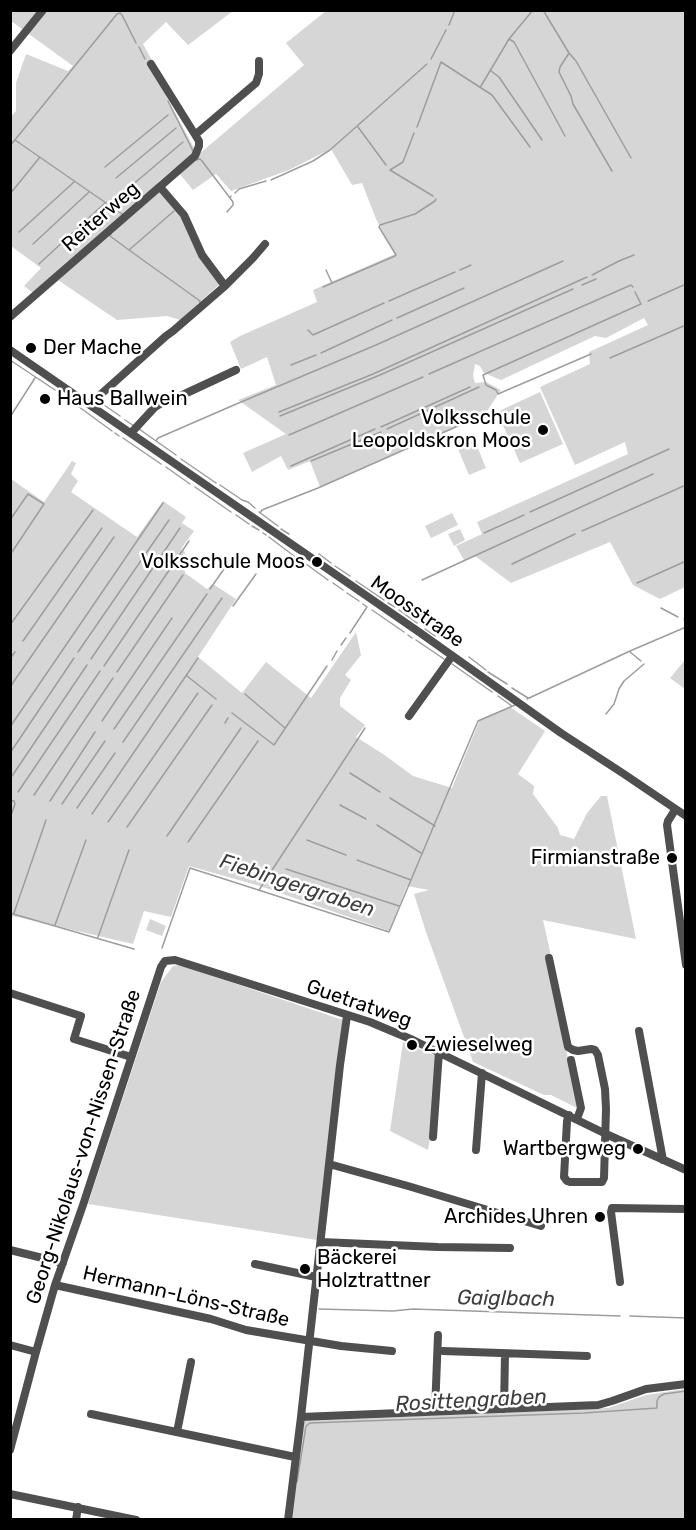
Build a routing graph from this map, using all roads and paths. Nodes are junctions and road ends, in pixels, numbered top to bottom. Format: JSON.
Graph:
{"nodes":[{"id":1,"x":44,"y":10,"type":"edge"},
{"id":2,"x":10,"y":51,"type":"edge"},
{"id":3,"x":259,"y":61,"type":"dead end"},
{"id":4,"x":151,"y":64,"type":"dead end"},
{"id":5,"x":196,"y":134,"type":"junction"},
{"id":6,"x":160,"y":187,"type":"junction"},
{"id":7,"x":265,"y":244,"type":"dead end"},
{"id":8,"x":225,"y":286,"type":"junction"},
{"id":9,"x":10,"y":317,"type":"edge"},
{"id":10,"x":10,"y":350,"type":"edge"},
{"id":11,"x":236,"y":370,"type":"dead end"},
{"id":12,"x":90,"y":404,"type":"junction"},
{"id":13,"x":131,"y":433,"type":"junction"},
{"id":14,"x":452,"y":656,"type":"junction"},
{"id":15,"x":409,"y":716,"type":"dead end"},
{"id":16,"x":675,"y":810,"type":"junction"},
{"id":17,"x":686,"y":816,"type":"edge"},
{"id":18,"x":549,"y":958,"type":"dead end"},
{"id":19,"x":165,"y":961,"type":"joint"},
{"id":20,"x":686,"y":964,"type":"edge"},
{"id":21,"x":10,"y":993,"type":"edge"},
{"id":22,"x":347,"y":1016,"type":"junction"},
{"id":23,"x":639,"y":1030,"type":"dead end"},
{"id":24,"x":439,"y":1052,"type":"junction"},
{"id":25,"x":131,"y":1057,"type":"junction"},
{"id":26,"x":571,"y":1060,"type":"dead end"},
{"id":27,"x":482,"y":1073,"type":"junction"},
{"id":28,"x":573,"y":1117,"type":"junction"},
{"id":29,"x":606,"y":1134,"type":"junction"},
{"id":30,"x":433,"y":1137,"type":"dead end"},
{"id":31,"x":476,"y":1150,"type":"dead end"},
{"id":32,"x":663,"y":1160,"type":"junction"},
{"id":33,"x":329,"y":1164,"type":"junction"},
{"id":34,"x":686,"y":1170,"type":"edge"},
{"id":35,"x":686,"y":1209,"type":"edge"},
{"id":36,"x":541,"y":1227,"type":"dead end"},
{"id":37,"x":321,"y":1242,"type":"junction"},
{"id":38,"x":510,"y":1248,"type":"dead end"},
{"id":39,"x":10,"y":1250,"type":"edge"},
{"id":40,"x":63,"y":1263,"type":"junction"},
{"id":41,"x":255,"y":1264,"type":"dead end"},
{"id":42,"x":316,"y":1277,"type":"junction"},
{"id":43,"x":620,"y":1282,"type":"dead end"},
{"id":44,"x":55,"y":1286,"type":"junction"},
{"id":45,"x":438,"y":1335,"type":"dead end"},
{"id":46,"x":309,"y":1341,"type":"junction"},
{"id":47,"x":10,"y":1345,"type":"edge"},
{"id":48,"x":392,"y":1351,"type":"dead end"},
{"id":49,"x":443,"y":1351,"type":"dead end"},
{"id":50,"x":36,"y":1352,"type":"junction"},
{"id":51,"x":504,"y":1354,"type":"junction"},
{"id":52,"x":587,"y":1356,"type":"dead end"},
{"id":53,"x":191,"y":1362,"type":"dead end"},
{"id":54,"x":686,"y":1383,"type":"edge"},
{"id":55,"x":504,"y":1408,"type":"junction"},
{"id":56,"x":435,"y":1411,"type":"junction"},
{"id":57,"x":91,"y":1414,"type":"dead end"},
{"id":58,"x":301,"y":1417,"type":"junction"},
{"id":59,"x":14,"y":1422,"type":"edge"},
{"id":60,"x":177,"y":1432,"type":"junction"},
{"id":61,"x":10,"y":1450,"type":"edge"},
{"id":62,"x":295,"y":1457,"type":"junction"},
{"id":63,"x":10,"y":1494,"type":"edge"},
{"id":64,"x":78,"y":1507,"type":"junction"},
{"id":65,"x":115,"y":1518,"type":"edge"},
{"id":66,"x":76,"y":1520,"type":"edge"},
{"id":67,"x":136,"y":1520,"type":"edge"},
{"id":68,"x":288,"y":1520,"type":"edge"}],
"edges":[{"from":1,"to":2,"type":"street"},
{"from":3,"to":5,"type":"street"},
{"from":4,"to":5,"type":"street"},
{"from":5,"to":6,"type":"street","name":"Reiterweg"},
{"from":6,"to":8,"type":"street"},
{"from":6,"to":9,"type":"street","name":"Reiterweg"},
{"from":7,"to":8,"type":"street"},
{"from":8,"to":12,"type":"street"},
{"from":10,"to":12,"type":"street","name":"Moosstraße"},
{"from":11,"to":13,"type":"street"},
{"from":12,"to":13,"type":"street","name":"Moosstraße"},
{"from":13,"to":14,"type":"street","name":"Moosstraße"},
{"from":14,"to":15,"type":"street"},
{"from":14,"to":16,"type":"street","name":"Moosstraße"},
{"from":16,"to":17,"type":"street","name":"Moosstraße"},
{"from":16,"to":20,"type":"street"},
{"from":18,"to":29,"type":"street"},
{"from":19,"to":22,"type":"street","name":"Guetratweg"},
{"from":19,"to":25,"type":"street","name":"Georg-Nikolaus-von-Nissen-Straße"},
{"from":21,"to":25,"type":"street"},
{"from":22,"to":24,"type":"street","name":"Guetratweg"},
{"from":22,"to":33,"type":"street"},
{"from":23,"to":32,"type":"street"},
{"from":24,"to":27,"type":"street","name":"Guetratweg"},
{"from":24,"to":30,"type":"street"},
{"from":25,"to":40,"type":"street","name":"Georg-Nikolaus-von-Nissen-Straße"},
{"from":26,"to":28,"type":"street"},
{"from":27,"to":28,"type":"street","name":"Guetratweg"},
{"from":27,"to":31,"type":"street"},
{"from":28,"to":29,"type":"street","name":"Guetratweg"},
{"from":28,"to":29,"type":"street"},
{"from":29,"to":32,"type":"street","name":"Guetratweg"},
{"from":32,"to":34,"type":"street","name":"Guetratweg"},
{"from":33,"to":36,"type":"street"},
{"from":33,"to":37,"type":"street"},
{"from":35,"to":43,"type":"street"},
{"from":37,"to":38,"type":"street"},
{"from":37,"to":42,"type":"street"},
{"from":39,"to":40,"type":"street"},
{"from":40,"to":44,"type":"street","name":"Georg-Nikolaus-von-Nissen-Straße"},
{"from":41,"to":42,"type":"street"},
{"from":42,"to":46,"type":"street"},
{"from":44,"to":46,"type":"street","name":"Hermann-Löns-Straße"},
{"from":44,"to":50,"type":"street","name":"Georg-Nikolaus-von-Nissen-Straße"},
{"from":45,"to":56,"type":"street"},
{"from":46,"to":48,"type":"street"},
{"from":46,"to":58,"type":"street"},
{"from":47,"to":50,"type":"street"},
{"from":49,"to":51,"type":"street"},
{"from":50,"to":59,"type":"street","name":"Georg-Nikolaus-von-Nissen-Straße"},
{"from":51,"to":52,"type":"street"},
{"from":51,"to":55,"type":"street"},
{"from":53,"to":60,"type":"street"},
{"from":54,"to":55,"type":"street"},
{"from":55,"to":56,"type":"street"},
{"from":56,"to":58,"type":"street"},
{"from":57,"to":60,"type":"street"},
{"from":58,"to":62,"type":"street"},
{"from":59,"to":61,"type":"street","name":"Georg-Nikolaus-von-Nissen-Straße"},
{"from":60,"to":62,"type":"street"},
{"from":62,"to":68,"type":"street"},
{"from":63,"to":64,"type":"street"},
{"from":64,"to":65,"type":"street"},
{"from":64,"to":66,"type":"street"},
{"from":65,"to":67,"type":"street"}]}
